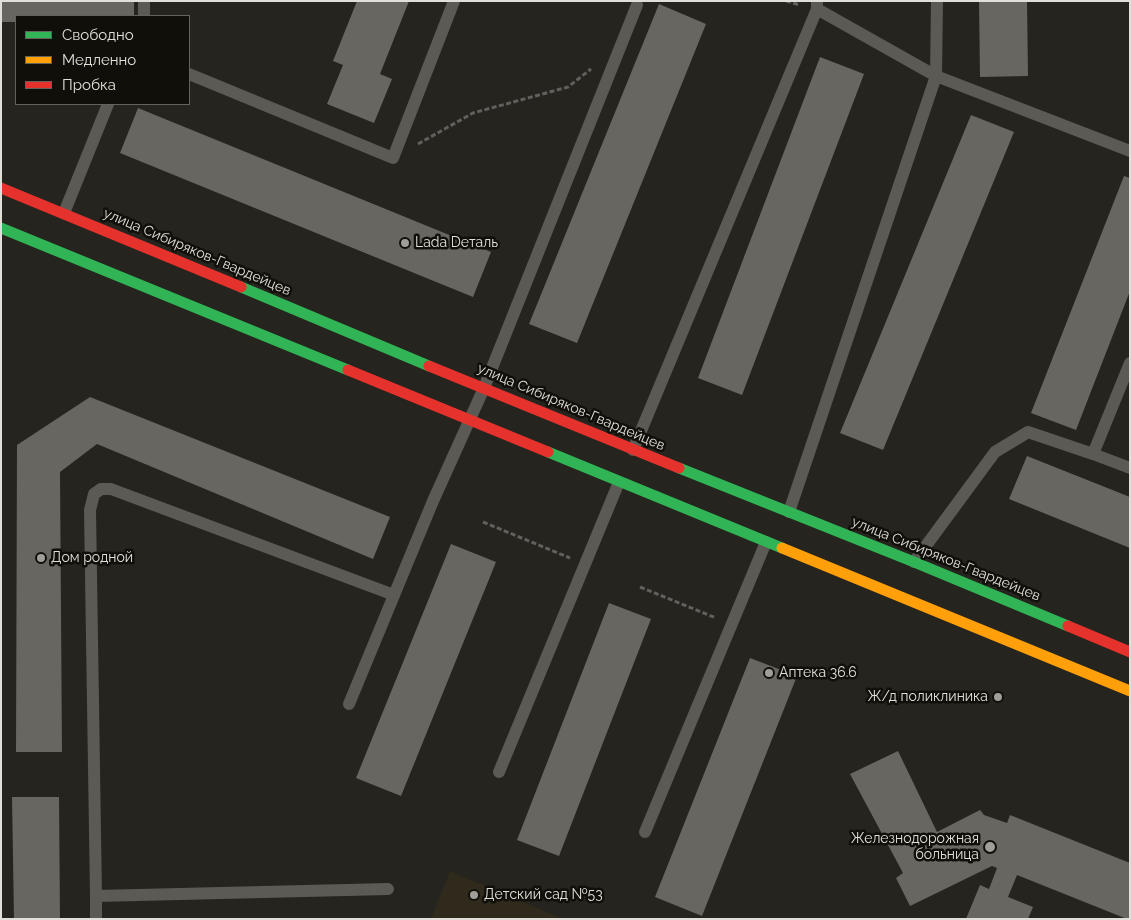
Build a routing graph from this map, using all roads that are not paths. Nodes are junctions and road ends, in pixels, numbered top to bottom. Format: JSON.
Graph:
{"nodes":[{"id":1,"x":144,"y":1,"type":"edge"},
{"id":2,"x":454,"y":1,"type":"edge"},
{"id":3,"x":937,"y":1,"type":"edge"},
{"id":4,"x":637,"y":5,"type":"dead end"},
{"id":5,"x":817,"y":5,"type":"edge"},
{"id":6,"x":144,"y":15,"type":"edge"},
{"id":7,"x":190,"y":74,"type":"edge"},
{"id":8,"x":936,"y":76,"type":"junction"},
{"id":9,"x":108,"y":105,"type":"edge"},
{"id":10,"x":1130,"y":151,"type":"edge"},
{"id":11,"x":1,"y":188,"type":"edge"},
{"id":12,"x":64,"y":213,"type":"junction"},
{"id":13,"x":1,"y":228,"type":"edge"},
{"id":14,"x":1130,"y":363,"type":"edge"},
{"id":15,"x":484,"y":388,"type":"junction"},
{"id":16,"x":469,"y":420,"type":"junction"},
{"id":17,"x":633,"y":450,"type":"junction"},
{"id":18,"x":1093,"y":454,"type":"junction"},
{"id":19,"x":1130,"y":468,"type":"edge"},
{"id":20,"x":619,"y":482,"type":"junction"},
{"id":21,"x":789,"y":512,"type":"junction"},
{"id":22,"x":766,"y":542,"type":"junction"},
{"id":23,"x":914,"y":562,"type":"junction"},
{"id":24,"x":394,"y":595,"type":"junction"},
{"id":25,"x":1130,"y":652,"type":"edge"},
{"id":26,"x":1130,"y":691,"type":"edge"},
{"id":27,"x":349,"y":704,"type":"dead end"},
{"id":28,"x":499,"y":772,"type":"dead end"},
{"id":29,"x":646,"y":832,"type":"dead end"},
{"id":30,"x":388,"y":889,"type":"dead end"},
{"id":31,"x":96,"y":896,"type":"junction"},
{"id":32,"x":96,"y":919,"type":"edge"}],
"edges":[{"from":1,"to":6,"type":"lane"},
{"from":2,"to":7,"type":"lane"},
{"from":3,"to":8,"type":"lane"},
{"from":4,"to":15,"type":"lane"},
{"from":5,"to":8,"type":"lane"},
{"from":5,"to":17,"type":"lane"},
{"from":8,"to":10,"type":"lane"},
{"from":8,"to":21,"type":"lane"},
{"from":9,"to":12,"type":"lane"},
{"from":11,"to":12,"type":"main road","name":"улица Сибиряков-Гвардейцев"},
{"from":12,"to":15,"type":"main road","name":"улица Сибиряков-Гвардейцев"},
{"from":13,"to":16,"type":"main road"},
{"from":14,"to":18,"type":"lane"},
{"from":15,"to":16,"type":"lane"},
{"from":15,"to":17,"type":"main road","name":"улица Сибиряков-Гвардейцев"},
{"from":16,"to":20,"type":"main road"},
{"from":16,"to":24,"type":"lane"},
{"from":17,"to":21,"type":"main road","name":"улица Сибиряков-Гвардейцев"},
{"from":18,"to":19,"type":"lane"},
{"from":18,"to":23,"type":"lane"},
{"from":20,"to":22,"type":"main road"},
{"from":20,"to":28,"type":"lane"},
{"from":21,"to":23,"type":"main road","name":"улица Сибиряков-Гвардейцев"},
{"from":22,"to":26,"type":"main road"},
{"from":22,"to":29,"type":"lane"},
{"from":23,"to":25,"type":"main road","name":"улица Сибиряков-Гвардейцев"},
{"from":24,"to":27,"type":"lane"},
{"from":24,"to":31,"type":"lane"},
{"from":30,"to":31,"type":"lane"},
{"from":31,"to":32,"type":"lane"}]}
